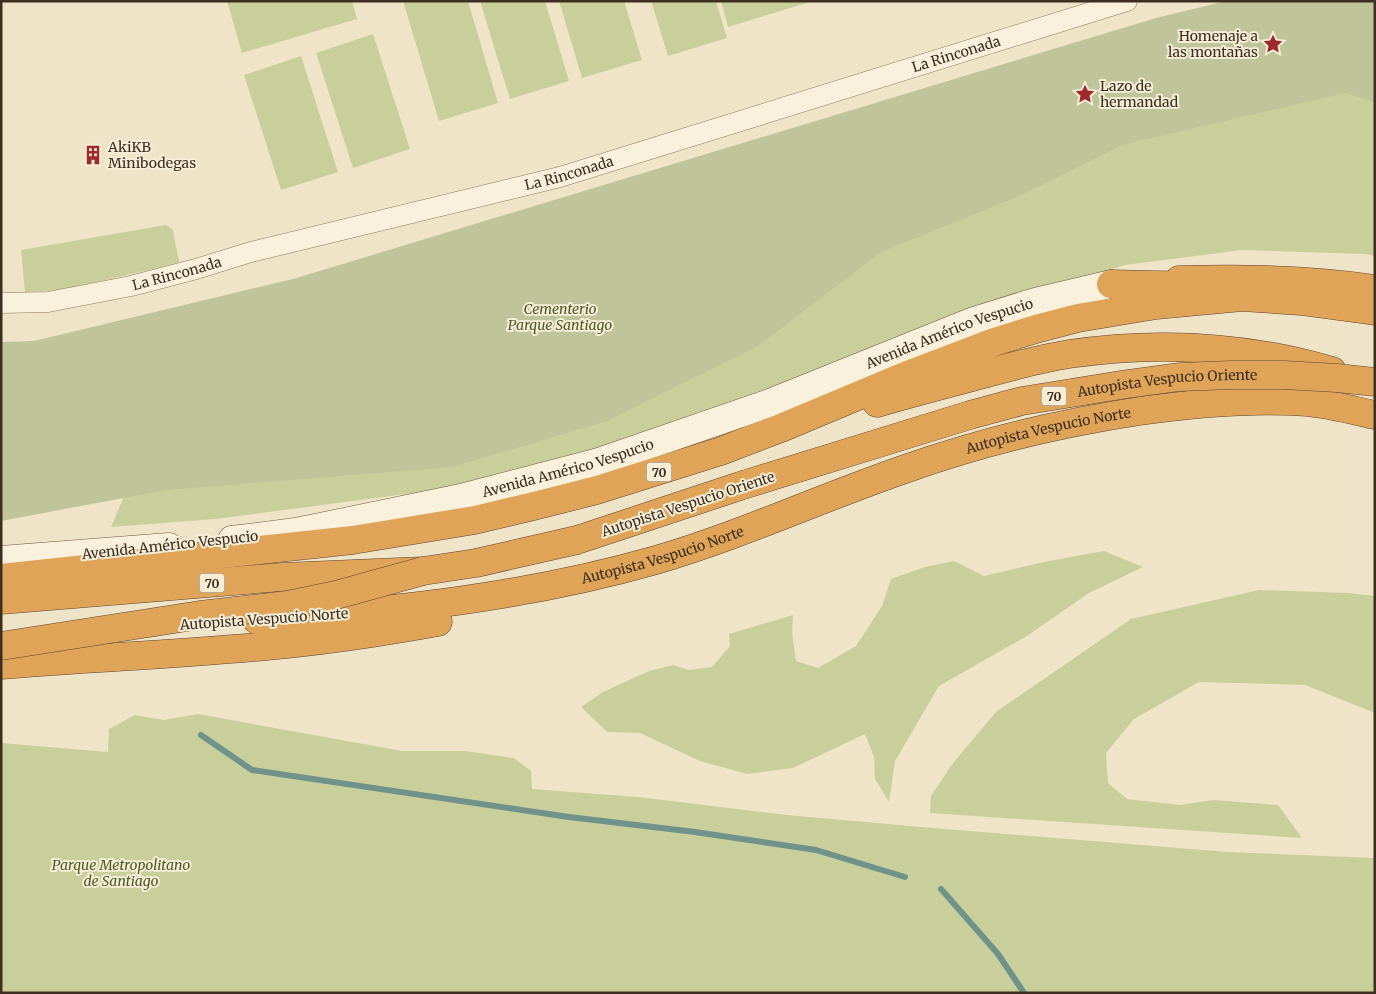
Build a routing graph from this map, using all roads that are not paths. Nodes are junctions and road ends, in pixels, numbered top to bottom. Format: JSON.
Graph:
{"nodes":[{"id":1,"x":1127,"y":1,"type":"edge"},
{"id":2,"x":1111,"y":284,"type":"junction"},
{"id":3,"x":1375,"y":289,"type":"edge"},
{"id":4,"x":1375,"y":301,"type":"edge"},
{"id":5,"x":1,"y":303,"type":"edge"},
{"id":6,"x":1375,"y":311,"type":"edge"},
{"id":7,"x":1375,"y":383,"type":"edge"},
{"id":8,"x":1375,"y":415,"type":"edge"},
{"id":9,"x":781,"y":428,"type":"junction"},
{"id":10,"x":1,"y":560,"type":"edge"},
{"id":11,"x":655,"y":560,"type":"junction"},
{"id":12,"x":423,"y":571,"type":"junction"},
{"id":13,"x":1,"y":578,"type":"edge"},
{"id":14,"x":1,"y":600,"type":"edge"},
{"id":15,"x":1,"y":639,"type":"edge"},
{"id":16,"x":1,"y":646,"type":"edge"},
{"id":17,"x":1,"y":665,"type":"edge"}],
"edges":[{"from":1,"to":5,"type":"street","name":"La Rinconada"},
{"from":2,"to":3,"type":"highway"},
{"from":2,"to":4,"type":"highway"},
{"from":2,"to":10,"type":"street","name":"Avenida Américo Vespucio"},
{"from":6,"to":9,"type":"highway"},
{"from":7,"to":9,"type":"highway","name":"Autopista Vespucio Oriente","number":"70"},
{"from":7,"to":12,"type":"highway","name":"Autopista Vespucio Oriente","number":"70","bridge":true},
{"from":8,"to":11,"type":"highway","name":"Autopista Vespucio Norte"},
{"from":9,"to":13,"type":"highway","number":"70"},
{"from":11,"to":15,"type":"highway","name":"Autopista Vespucio Norte"},
{"from":11,"to":17,"type":"highway"},
{"from":12,"to":14,"type":"highway","name":"Autopista Vespucio Oriente","number":"70","bridge":true},
{"from":12,"to":16,"type":"highway","bridge":true}]}
